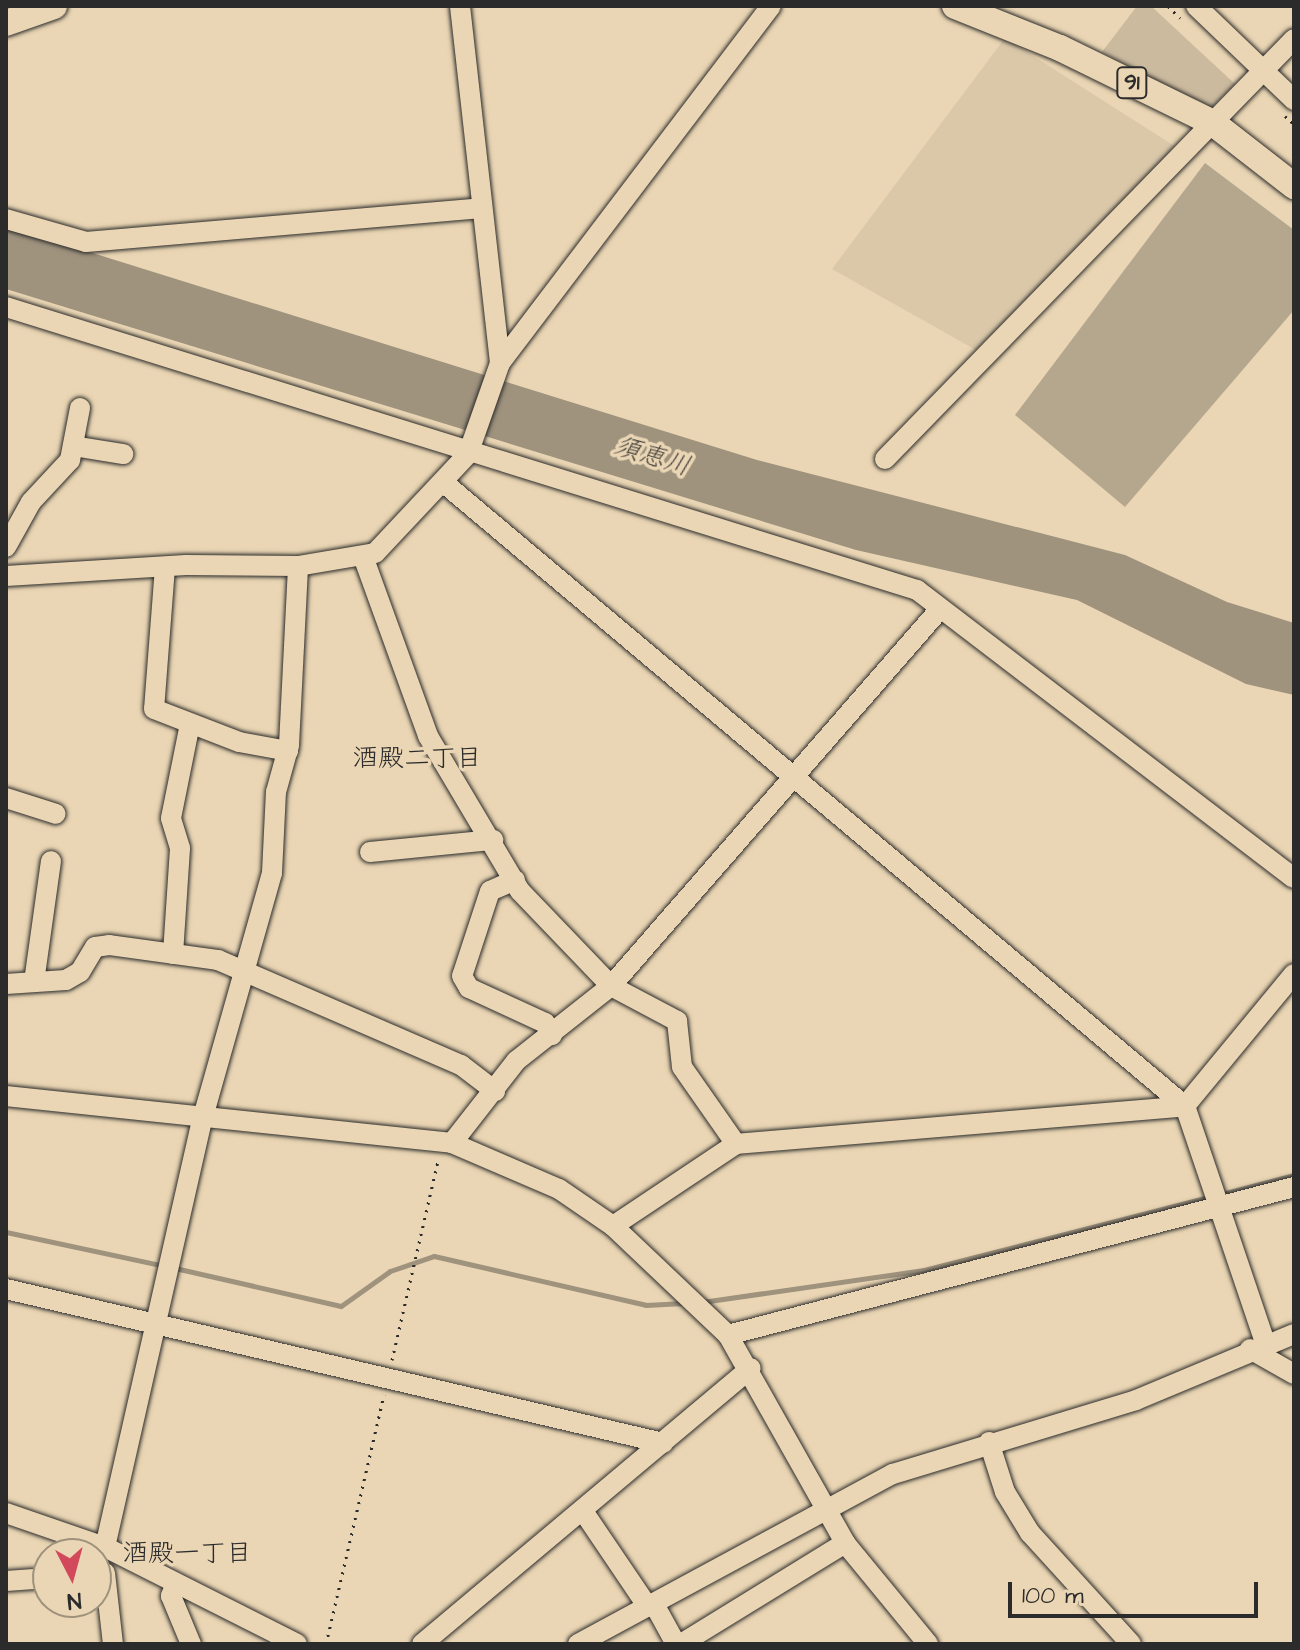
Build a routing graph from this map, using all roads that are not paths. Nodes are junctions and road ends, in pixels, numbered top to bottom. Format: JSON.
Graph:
{"nodes":[{"id":1,"x":54,"y":6,"type":"edge"},
{"id":2,"x":460,"y":6,"type":"edge"},
{"id":3,"x":771,"y":6,"type":"edge"},
{"id":4,"x":955,"y":6,"type":"edge"},
{"id":5,"x":1196,"y":6,"type":"edge"},
{"id":6,"x":6,"y":23,"type":"edge"},
{"id":7,"x":1294,"y":39,"type":"edge"},
{"id":8,"x":1263,"y":71,"type":"junction"},
{"id":9,"x":1294,"y":100,"type":"edge"},
{"id":10,"x":1213,"y":123,"type":"junction"},
{"id":11,"x":1294,"y":186,"type":"edge"},
{"id":12,"x":482,"y":208,"type":"junction"},
{"id":13,"x":6,"y":219,"type":"edge"},
{"id":14,"x":6,"y":307,"type":"edge"},
{"id":15,"x":497,"y":369,"type":"junction"},
{"id":16,"x":80,"y":408,"type":"dead end"},
{"id":17,"x":73,"y":446,"type":"junction"},
{"id":18,"x":472,"y":447,"type":"junction"},
{"id":19,"x":123,"y":454,"type":"dead end"},
{"id":20,"x":885,"y":459,"type":"dead end"},
{"id":21,"x":444,"y":483,"type":"junction"},
{"id":22,"x":7,"y":543,"type":"edge"},
{"id":23,"x":364,"y":559,"type":"junction"},
{"id":24,"x":298,"y":566,"type":"junction"},
{"id":25,"x":165,"y":567,"type":"junction"},
{"id":26,"x":6,"y":576,"type":"edge"},
{"id":27,"x":940,"y":609,"type":"junction"},
{"id":28,"x":190,"y":724,"type":"junction"},
{"id":29,"x":288,"y":751,"type":"junction"},
{"id":30,"x":795,"y":777,"type":"junction"},
{"id":31,"x":6,"y":798,"type":"edge"},
{"id":32,"x":56,"y":814,"type":"dead end"},
{"id":33,"x":493,"y":840,"type":"junction"},
{"id":34,"x":370,"y":852,"type":"dead end"},
{"id":35,"x":51,"y":861,"type":"dead end"},
{"id":36,"x":1294,"y":878,"type":"edge"},
{"id":37,"x":515,"y":880,"type":"junction"},
{"id":38,"x":173,"y":954,"type":"junction"},
{"id":39,"x":244,"y":967,"type":"junction"},
{"id":40,"x":1294,"y":974,"type":"edge"},
{"id":41,"x":34,"y":982,"type":"junction"},
{"id":42,"x":6,"y":984,"type":"edge"},
{"id":43,"x":611,"y":986,"type":"junction"},
{"id":44,"x":552,"y":1035,"type":"junction"},
{"id":45,"x":495,"y":1091,"type":"junction"},
{"id":46,"x":6,"y":1096,"type":"edge"},
{"id":47,"x":1185,"y":1106,"type":"junction"},
{"id":48,"x":203,"y":1117,"type":"junction"},
{"id":49,"x":447,"y":1143,"type":"junction"},
{"id":50,"x":736,"y":1144,"type":"junction"},
{"id":51,"x":1294,"y":1187,"type":"edge"},
{"id":52,"x":1221,"y":1205,"type":"junction"},
{"id":53,"x":613,"y":1226,"type":"junction"},
{"id":54,"x":6,"y":1289,"type":"edge"},
{"id":55,"x":157,"y":1329,"type":"junction"},
{"id":56,"x":1294,"y":1334,"type":"edge"},
{"id":57,"x":728,"y":1335,"type":"junction"},
{"id":58,"x":1258,"y":1345,"type":"junction"},
{"id":59,"x":751,"y":1368,"type":"junction"},
{"id":60,"x":1294,"y":1374,"type":"edge"},
{"id":61,"x":989,"y":1442,"type":"junction"},
{"id":62,"x":663,"y":1443,"type":"junction"},
{"id":63,"x":822,"y":1508,"type":"junction"},
{"id":64,"x":583,"y":1511,"type":"junction"},
{"id":65,"x":6,"y":1513,"type":"edge"},
{"id":66,"x":845,"y":1543,"type":"junction"},
{"id":67,"x":114,"y":1552,"type":"junction"},
{"id":68,"x":112,"y":1573,"type":"edge"},
{"id":69,"x":32,"y":1579,"type":"edge"},
{"id":70,"x":6,"y":1581,"type":"edge"},
{"id":71,"x":176,"y":1584,"type":"junction"},
{"id":72,"x":651,"y":1605,"type":"junction"},
{"id":73,"x":109,"y":1618,"type":"edge"},
{"id":74,"x":268,"y":1638,"type":"edge"},
{"id":75,"x":603,"y":1638,"type":"edge"},
{"id":76,"x":113,"y":1644,"type":"edge"},
{"id":77,"x":191,"y":1644,"type":"edge"},
{"id":78,"x":297,"y":1644,"type":"edge"},
{"id":79,"x":422,"y":1644,"type":"edge"},
{"id":80,"x":578,"y":1644,"type":"edge"},
{"id":81,"x":679,"y":1644,"type":"edge"},
{"id":82,"x":928,"y":1644,"type":"edge"},
{"id":83,"x":1131,"y":1644,"type":"edge"}],
"edges":[{"from":1,"to":6,"type":"main road"},
{"from":2,"to":12,"type":"street"},
{"from":3,"to":15,"type":"street"},
{"from":4,"to":10,"type":"main road","number":"91"},
{"from":5,"to":8,"type":"street"},
{"from":7,"to":8,"type":"street"},
{"from":8,"to":9,"type":"street"},
{"from":8,"to":10,"type":"street"},
{"from":10,"to":11,"type":"main road","number":"91"},
{"from":10,"to":20,"type":"street"},
{"from":12,"to":13,"type":"street"},
{"from":12,"to":15,"type":"street"},
{"from":14,"to":18,"type":"street"},
{"from":15,"to":18,"type":"street"},
{"from":16,"to":17,"type":"street"},
{"from":17,"to":19,"type":"street"},
{"from":17,"to":22,"type":"street"},
{"from":18,"to":21,"type":"street"},
{"from":18,"to":27,"type":"street"},
{"from":21,"to":23,"type":"street"},
{"from":21,"to":30,"type":"street"},
{"from":23,"to":24,"type":"street"},
{"from":23,"to":33,"type":"street"},
{"from":24,"to":25,"type":"street"},
{"from":24,"to":29,"type":"street"},
{"from":25,"to":26,"type":"street"},
{"from":25,"to":28,"type":"street"},
{"from":27,"to":30,"type":"street"},
{"from":27,"to":36,"type":"street"},
{"from":28,"to":29,"type":"street"},
{"from":28,"to":38,"type":"street"},
{"from":29,"to":39,"type":"street"},
{"from":30,"to":43,"type":"street"},
{"from":30,"to":47,"type":"street"},
{"from":31,"to":32,"type":"street"},
{"from":33,"to":34,"type":"street"},
{"from":33,"to":37,"type":"street"},
{"from":35,"to":41,"type":"street"},
{"from":37,"to":43,"type":"street"},
{"from":37,"to":44,"type":"street"},
{"from":38,"to":39,"type":"street"},
{"from":38,"to":41,"type":"street"},
{"from":39,"to":45,"type":"street"},
{"from":39,"to":48,"type":"street"},
{"from":40,"to":47,"type":"street"},
{"from":41,"to":42,"type":"street"},
{"from":43,"to":44,"type":"street"},
{"from":43,"to":50,"type":"street"},
{"from":44,"to":45,"type":"street"},
{"from":45,"to":49,"type":"street"},
{"from":46,"to":48,"type":"street"},
{"from":47,"to":50,"type":"street"},
{"from":47,"to":52,"type":"street"},
{"from":48,"to":49,"type":"street"},
{"from":48,"to":55,"type":"street"},
{"from":49,"to":53,"type":"street"},
{"from":50,"to":53,"type":"street"},
{"from":51,"to":52,"type":"street"},
{"from":52,"to":57,"type":"street"},
{"from":52,"to":58,"type":"street"},
{"from":53,"to":57,"type":"street"},
{"from":54,"to":55,"type":"street"},
{"from":55,"to":62,"type":"street"},
{"from":55,"to":67,"type":"street"},
{"from":56,"to":58,"type":"street"},
{"from":57,"to":59,"type":"street"},
{"from":58,"to":60,"type":"street"},
{"from":58,"to":61,"type":"street"},
{"from":59,"to":62,"type":"street"},
{"from":59,"to":63,"type":"street"},
{"from":61,"to":63,"type":"street"},
{"from":61,"to":83,"type":"street"},
{"from":62,"to":64,"type":"street"},
{"from":63,"to":66,"type":"street"},
{"from":63,"to":72,"type":"street"},
{"from":64,"to":72,"type":"street"},
{"from":64,"to":79,"type":"street"},
{"from":65,"to":67,"type":"street"},
{"from":66,"to":81,"type":"street"},
{"from":66,"to":82,"type":"street"},
{"from":67,"to":68,"type":"street"},
{"from":67,"to":71,"type":"street"},
{"from":69,"to":70,"type":"street"},
{"from":71,"to":74,"type":"street"},
{"from":71,"to":77,"type":"street"},
{"from":72,"to":75,"type":"street"},
{"from":72,"to":81,"type":"street"},
{"from":73,"to":76,"type":"street"},
{"from":74,"to":78,"type":"street"},
{"from":75,"to":80,"type":"street"}]}
